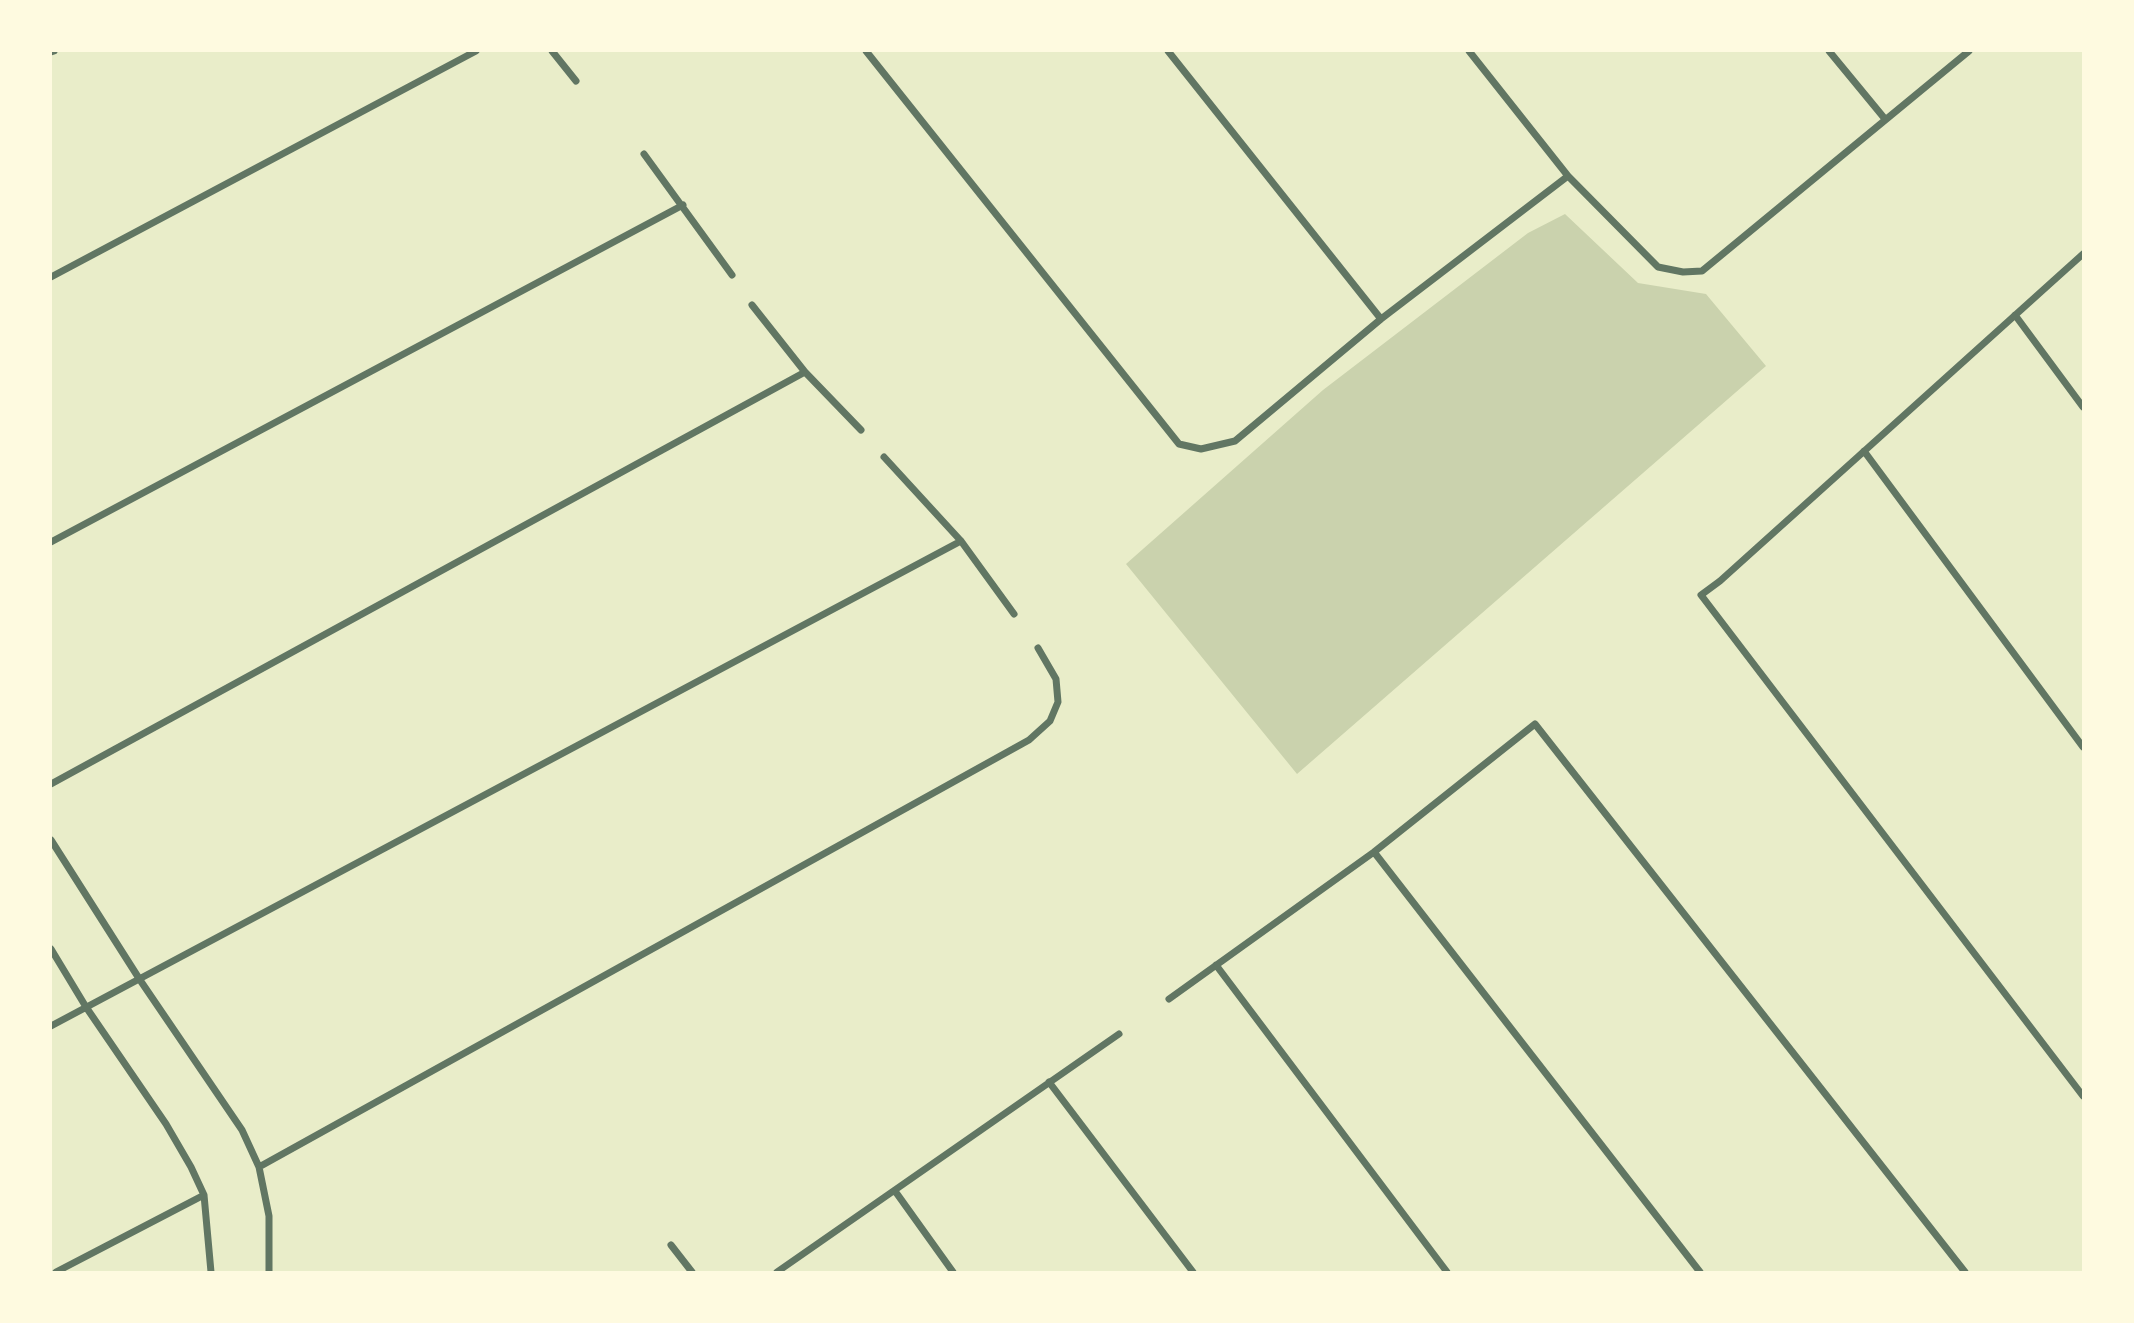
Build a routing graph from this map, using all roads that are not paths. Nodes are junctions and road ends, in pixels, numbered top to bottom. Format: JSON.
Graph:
{"nodes":[{"id":1,"x":476,"y":51,"type":"edge"},
{"id":2,"x":552,"y":51,"type":"edge"},
{"id":3,"x":866,"y":51,"type":"edge"},
{"id":4,"x":1168,"y":51,"type":"edge"},
{"id":5,"x":1469,"y":51,"type":"edge"},
{"id":6,"x":1829,"y":51,"type":"edge"},
{"id":7,"x":1969,"y":51,"type":"edge"},
{"id":8,"x":576,"y":81,"type":"dead end"},
{"id":9,"x":1885,"y":119,"type":"junction"},
{"id":10,"x":643,"y":154,"type":"dead end"},
{"id":11,"x":1568,"y":176,"type":"junction"},
{"id":12,"x":682,"y":205,"type":"junction"},
{"id":13,"x":2083,"y":254,"type":"edge"},
{"id":14,"x":732,"y":275,"type":"dead end"},
{"id":15,"x":51,"y":277,"type":"edge"},
{"id":16,"x":752,"y":304,"type":"dead end"},
{"id":17,"x":2015,"y":315,"type":"junction"},
{"id":18,"x":1381,"y":319,"type":"junction"},
{"id":19,"x":805,"y":372,"type":"junction"},
{"id":20,"x":2083,"y":407,"type":"edge"},
{"id":21,"x":861,"y":430,"type":"dead end"},
{"id":22,"x":1864,"y":451,"type":"junction"},
{"id":23,"x":884,"y":457,"type":"dead end"},
{"id":24,"x":961,"y":541,"type":"junction"},
{"id":25,"x":51,"y":542,"type":"edge"},
{"id":26,"x":1014,"y":614,"type":"dead end"},
{"id":27,"x":1038,"y":648,"type":"dead end"},
{"id":28,"x":2083,"y":747,"type":"edge"},
{"id":29,"x":51,"y":784,"type":"edge"},
{"id":30,"x":51,"y":840,"type":"edge"},
{"id":31,"x":1374,"y":852,"type":"junction"},
{"id":32,"x":51,"y":949,"type":"edge"},
{"id":33,"x":1216,"y":965,"type":"junction"},
{"id":34,"x":139,"y":980,"type":"junction"},
{"id":35,"x":1169,"y":999,"type":"dead end"},
{"id":36,"x":86,"y":1007,"type":"junction"},
{"id":37,"x":51,"y":1026,"type":"edge"},
{"id":38,"x":1119,"y":1034,"type":"dead end"},
{"id":39,"x":1049,"y":1082,"type":"junction"},
{"id":40,"x":2083,"y":1096,"type":"edge"},
{"id":41,"x":259,"y":1167,"type":"junction"},
{"id":42,"x":895,"y":1191,"type":"junction"},
{"id":43,"x":204,"y":1195,"type":"junction"},
{"id":44,"x":671,"y":1245,"type":"dead end"},
{"id":45,"x":56,"y":1272,"type":"edge"},
{"id":46,"x":211,"y":1272,"type":"edge"},
{"id":47,"x":269,"y":1272,"type":"edge"},
{"id":48,"x":692,"y":1272,"type":"edge"},
{"id":49,"x":777,"y":1272,"type":"edge"},
{"id":50,"x":953,"y":1272,"type":"edge"},
{"id":51,"x":1193,"y":1272,"type":"edge"},
{"id":52,"x":1447,"y":1272,"type":"edge"},
{"id":53,"x":1700,"y":1272,"type":"edge"},
{"id":54,"x":1965,"y":1272,"type":"edge"}],
"edges":[{"from":1,"to":15,"type":"street"},
{"from":2,"to":8,"type":"street"},
{"from":3,"to":18,"type":"street"},
{"from":4,"to":18,"type":"street"},
{"from":5,"to":11,"type":"street"},
{"from":6,"to":9,"type":"street"},
{"from":7,"to":9,"type":"street"},
{"from":9,"to":11,"type":"street"},
{"from":10,"to":12,"type":"street"},
{"from":11,"to":18,"type":"street"},
{"from":12,"to":14,"type":"street"},
{"from":12,"to":25,"type":"street"},
{"from":13,"to":17,"type":"street"},
{"from":16,"to":19,"type":"street"},
{"from":17,"to":20,"type":"street"},
{"from":17,"to":22,"type":"street"},
{"from":19,"to":21,"type":"street"},
{"from":19,"to":29,"type":"street"},
{"from":22,"to":28,"type":"street"},
{"from":22,"to":40,"type":"street"},
{"from":23,"to":24,"type":"street"},
{"from":24,"to":26,"type":"street"},
{"from":24,"to":34,"type":"street"},
{"from":27,"to":41,"type":"street"},
{"from":30,"to":34,"type":"street"},
{"from":31,"to":33,"type":"street"},
{"from":31,"to":53,"type":"street"},
{"from":31,"to":54,"type":"street"},
{"from":32,"to":36,"type":"street"},
{"from":33,"to":35,"type":"street"},
{"from":33,"to":52,"type":"street"},
{"from":34,"to":36,"type":"street"},
{"from":34,"to":41,"type":"street"},
{"from":36,"to":37,"type":"street"},
{"from":36,"to":43,"type":"street"},
{"from":38,"to":39,"type":"street"},
{"from":39,"to":42,"type":"street"},
{"from":39,"to":51,"type":"street"},
{"from":41,"to":47,"type":"street"},
{"from":42,"to":49,"type":"street"},
{"from":42,"to":50,"type":"street"},
{"from":43,"to":45,"type":"street"},
{"from":43,"to":46,"type":"street"},
{"from":44,"to":48,"type":"street"}]}
